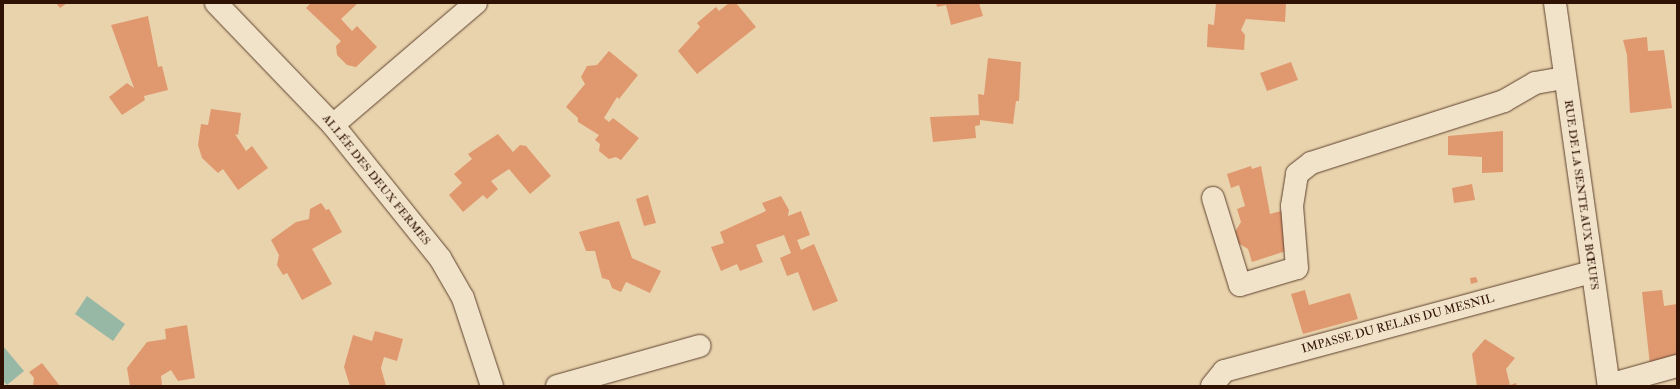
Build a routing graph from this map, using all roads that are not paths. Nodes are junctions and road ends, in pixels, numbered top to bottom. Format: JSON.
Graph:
{"nodes":[{"id":1,"x":216,"y":3,"type":"edge"},
{"id":2,"x":476,"y":3,"type":"edge"},
{"id":3,"x":1555,"y":3,"type":"edge"},
{"id":4,"x":1564,"y":78,"type":"junction"},
{"id":5,"x":333,"y":125,"type":"junction"},
{"id":6,"x":1214,"y":198,"type":"dead end"},
{"id":7,"x":1591,"y":272,"type":"junction"},
{"id":8,"x":699,"y":346,"type":"dead end"},
{"id":9,"x":1677,"y":366,"type":"edge"},
{"id":10,"x":1609,"y":385,"type":"edge"},
{"id":11,"x":492,"y":386,"type":"edge"},
{"id":12,"x":557,"y":386,"type":"edge"},
{"id":13,"x":1212,"y":386,"type":"edge"}],
"edges":[{"from":1,"to":5,"type":"street","name":"ALLÉE DES DEUX FERMES"},
{"from":2,"to":5,"type":"street"},
{"from":3,"to":4,"type":"street","name":"RUE DE LA SENTE AUX BŒUFS"},
{"from":4,"to":6,"type":"street"},
{"from":4,"to":7,"type":"street","name":"RUE DE LA SENTE AUX BŒUFS"},
{"from":5,"to":11,"type":"street","name":"ALLÉE DES DEUX FERMES"},
{"from":7,"to":10,"type":"street","name":"RUE DE LA SENTE AUX BŒUFS"},
{"from":7,"to":13,"type":"street","name":"IMPASSE DU RELAIS DU MESNIL"},
{"from":8,"to":12,"type":"street"},
{"from":9,"to":10,"type":"street"}]}
